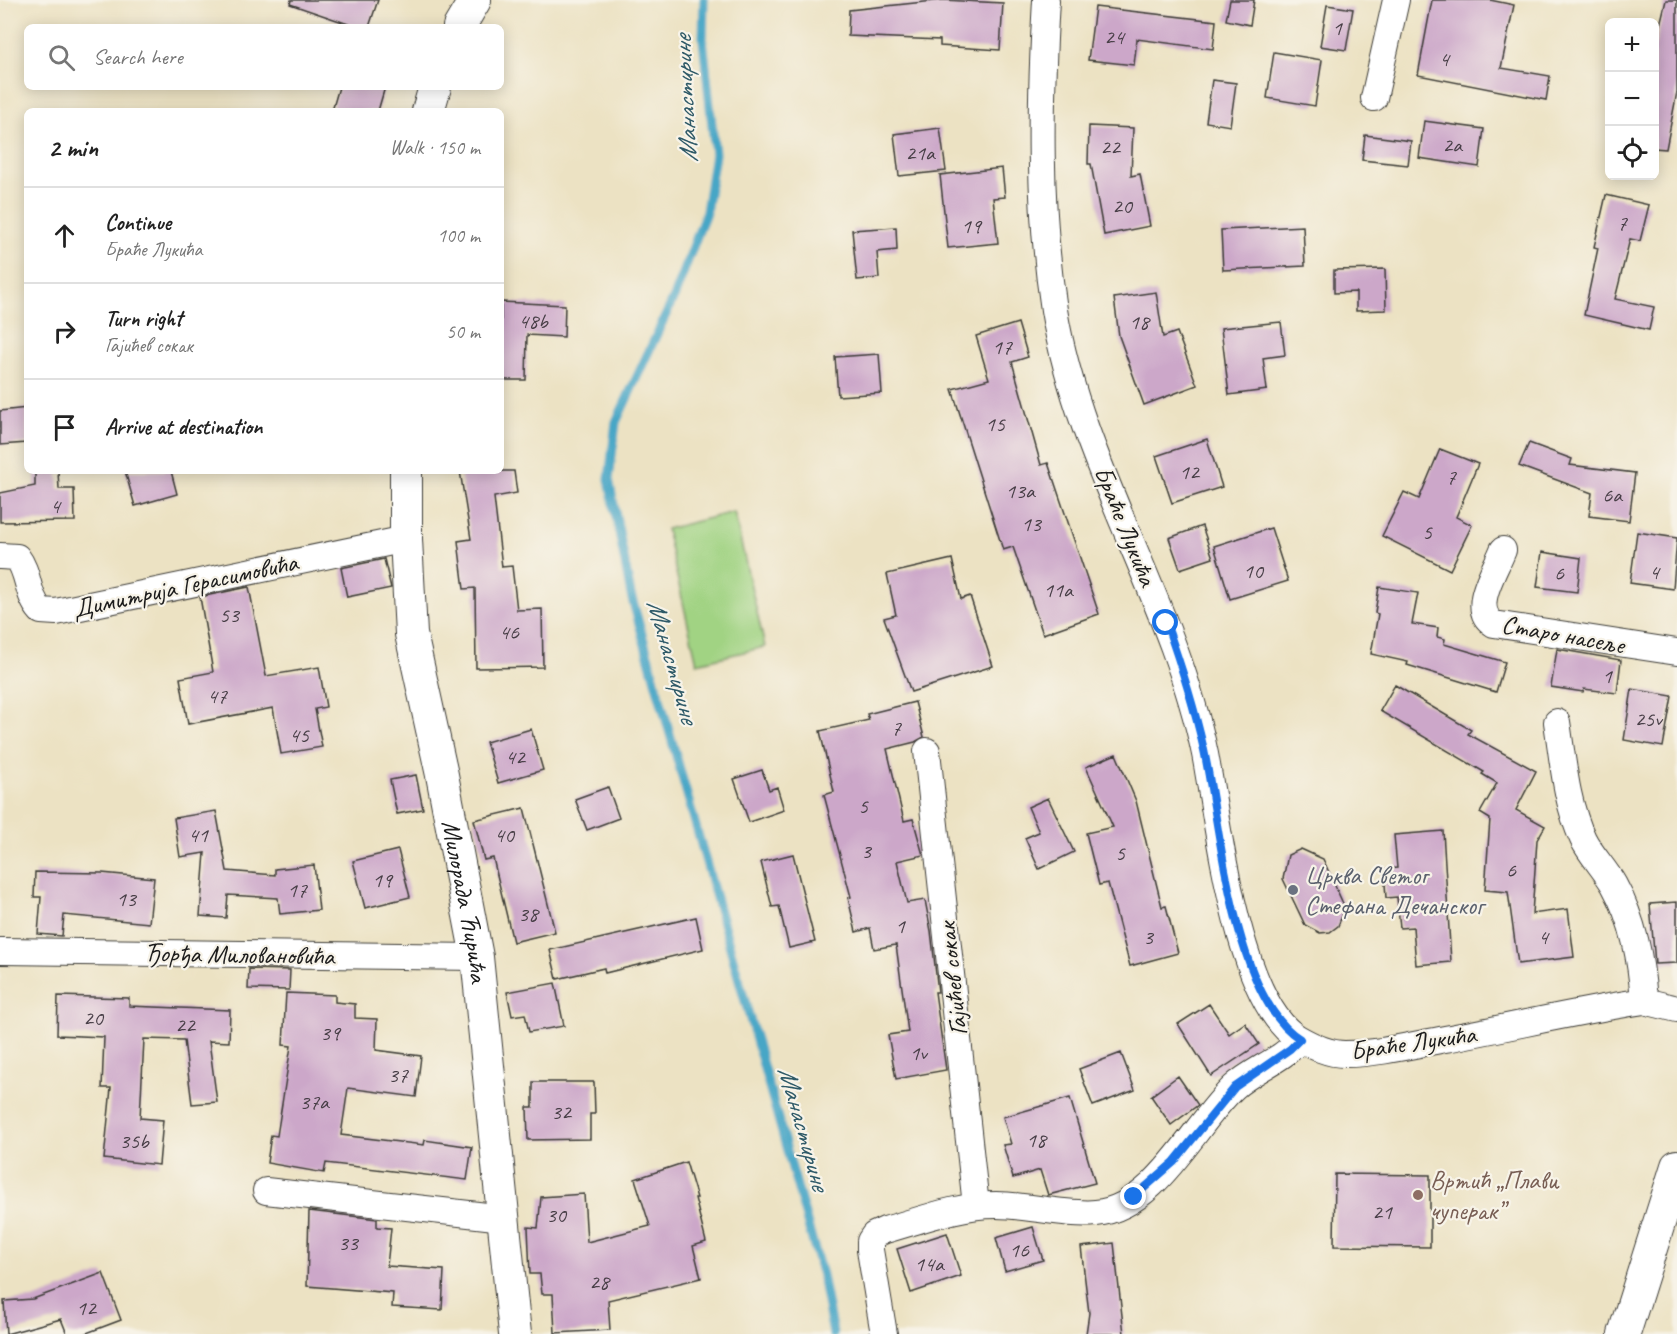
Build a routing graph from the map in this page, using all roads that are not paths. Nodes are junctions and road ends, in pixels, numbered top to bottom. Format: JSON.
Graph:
{"nodes":[{"id":1,"x":475,"y":0,"type":"edge"},
{"id":2,"x":1046,"y":0,"type":"edge"},
{"id":3,"x":1396,"y":0,"type":"edge"},
{"id":4,"x":461,"y":24,"type":"edge"},
{"id":5,"x":434,"y":90,"type":"edge"},
{"id":6,"x":1374,"y":98,"type":"dead end"},
{"id":7,"x":429,"y":108,"type":"edge"},
{"id":8,"x":406,"y":474,"type":"edge"},
{"id":9,"x":406,"y":539,"type":"junction"},
{"id":10,"x":1503,"y":550,"type":"dead end"},
{"id":11,"x":0,"y":556,"type":"edge"},
{"id":12,"x":1677,"y":652,"type":"edge"},
{"id":13,"x":1557,"y":722,"type":"dead end"},
{"id":14,"x":927,"y":751,"type":"dead end"},
{"id":15,"x":0,"y":951,"type":"edge"},
{"id":16,"x":477,"y":957,"type":"junction"},
{"id":17,"x":1644,"y":1001,"type":"junction"},
{"id":18,"x":1677,"y":1009,"type":"edge"},
{"id":19,"x":1300,"y":1039,"type":"junction"},
{"id":20,"x":1677,"y":1166,"type":"edge"},
{"id":21,"x":266,"y":1191,"type":"dead end"},
{"id":22,"x":975,"y":1206,"type":"junction"},
{"id":23,"x":504,"y":1218,"type":"junction"},
{"id":24,"x":515,"y":1334,"type":"edge"},
{"id":25,"x":884,"y":1334,"type":"edge"},
{"id":26,"x":1624,"y":1334,"type":"edge"}],
"edges":[{"from":1,"to":4,"type":"street"},
{"from":2,"to":19,"type":"street","name":"Браће Лукића"},
{"from":3,"to":6,"type":"street"},
{"from":5,"to":7,"type":"street"},
{"from":8,"to":9,"type":"street","name":"Милорада Ћирића"},
{"from":9,"to":11,"type":"street","name":"Димитрија Герасимовића"},
{"from":9,"to":16,"type":"street","name":"Милорада Ћирића"},
{"from":10,"to":12,"type":"street","name":"Старо насеље"},
{"from":13,"to":17,"type":"street"},
{"from":14,"to":22,"type":"street","name":"Гајићев сокак"},
{"from":15,"to":16,"type":"street","name":"Ђорђа Миловановића"},
{"from":16,"to":23,"type":"street","name":"Милорада Ћирића"},
{"from":17,"to":18,"type":"street","name":"Браће Лукића"},
{"from":17,"to":19,"type":"street","name":"Браће Лукића"},
{"from":19,"to":22,"type":"street"},
{"from":20,"to":26,"type":"street"},
{"from":21,"to":23,"type":"street"},
{"from":22,"to":25,"type":"street"},
{"from":23,"to":24,"type":"street","name":"Милорада Ћирића"}]}
